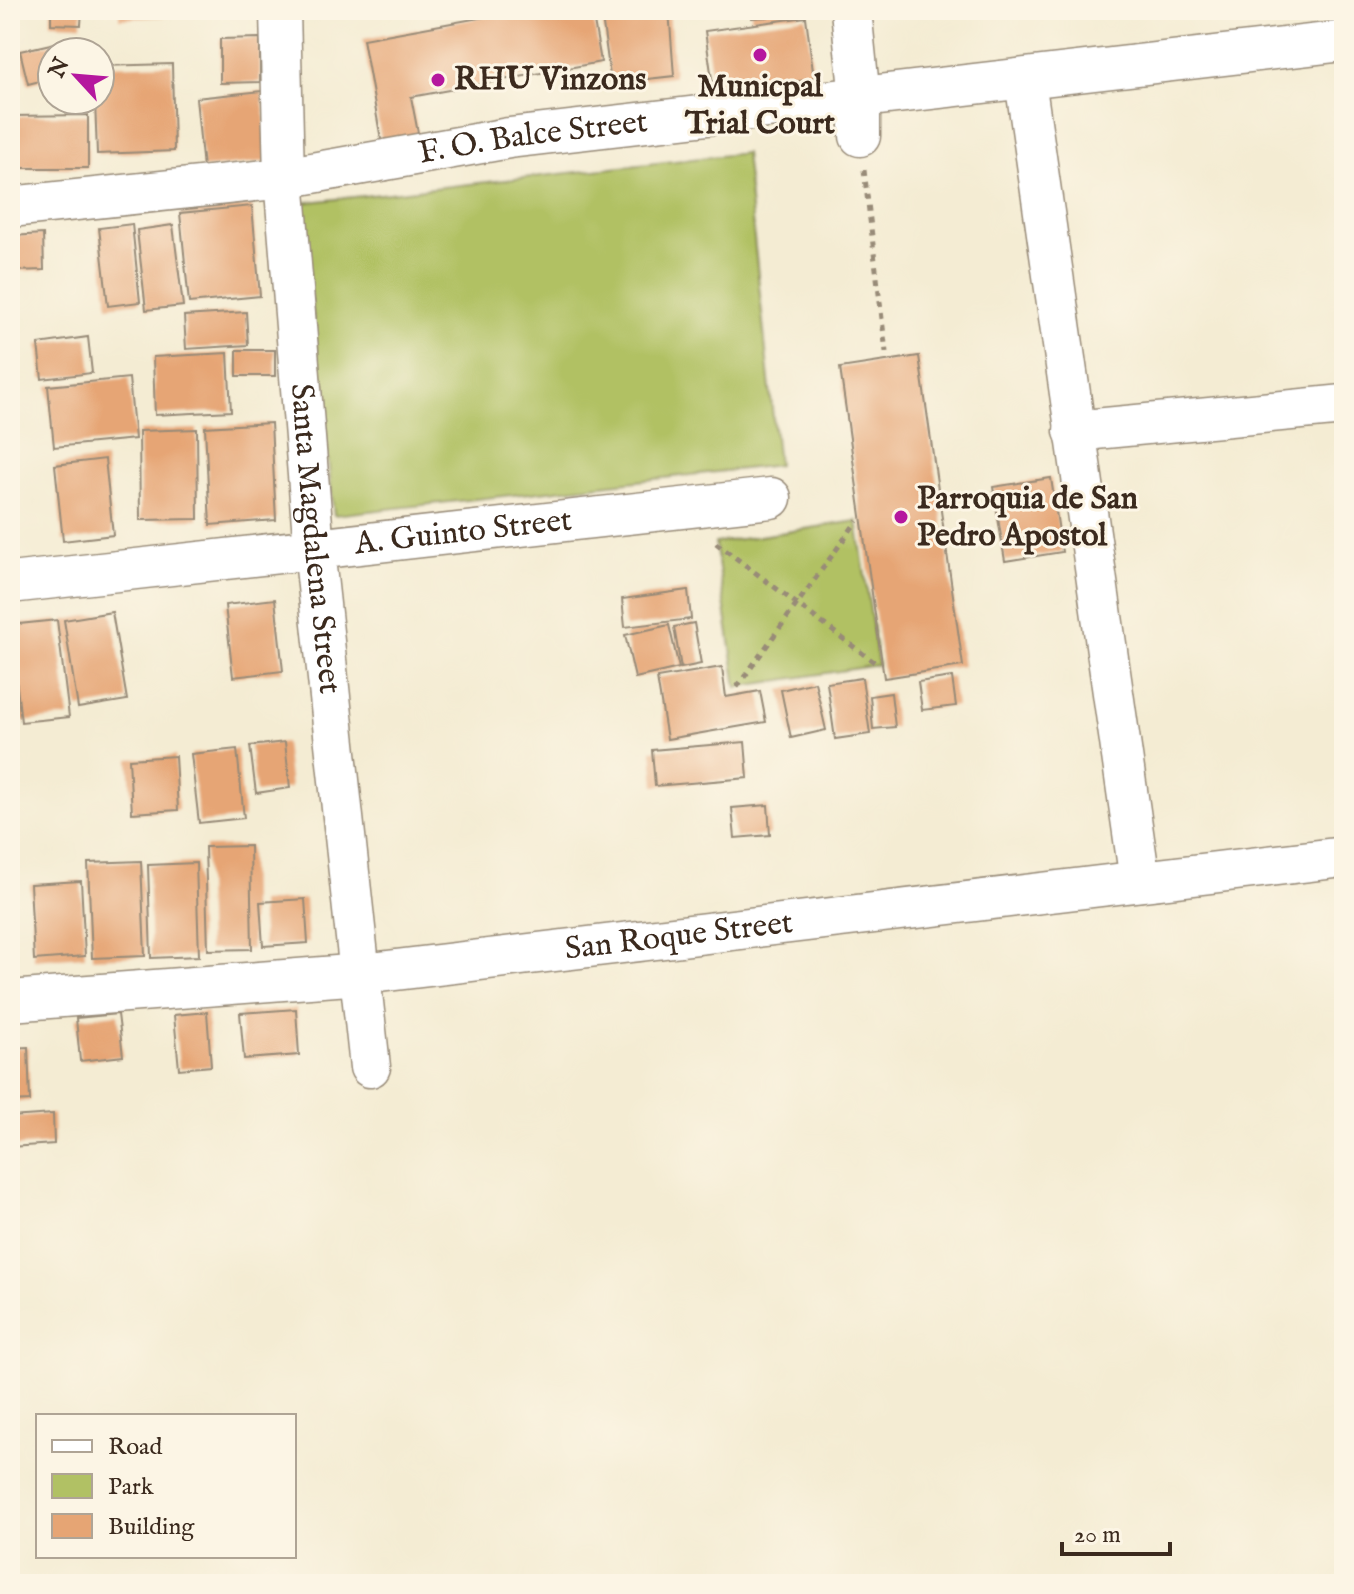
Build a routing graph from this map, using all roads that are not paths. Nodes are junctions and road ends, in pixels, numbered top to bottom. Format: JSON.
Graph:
{"nodes":[{"id":1,"x":280,"y":10,"type":"edge"},
{"id":2,"x":851,"y":10,"type":"edge"},
{"id":3,"x":1344,"y":41,"type":"edge"},
{"id":4,"x":1025,"y":80,"type":"junction"},
{"id":5,"x":860,"y":118,"type":"junction"},
{"id":6,"x":284,"y":178,"type":"junction"},
{"id":7,"x":10,"y":207,"type":"edge"},
{"id":8,"x":1344,"y":405,"type":"edge"},
{"id":9,"x":1074,"y":431,"type":"junction"},
{"id":10,"x":771,"y":498,"type":"dead end"},
{"id":11,"x":314,"y":549,"type":"junction"},
{"id":12,"x":10,"y":583,"type":"edge"},
{"id":13,"x":1344,"y":857,"type":"edge"},
{"id":14,"x":1140,"y":881,"type":"junction"},
{"id":15,"x":362,"y":974,"type":"junction"},
{"id":16,"x":10,"y":1001,"type":"edge"},
{"id":17,"x":370,"y":1067,"type":"dead end"}],
"edges":[{"from":1,"to":6,"type":"street","name":"Santa Magdalena Street"},
{"from":2,"to":5,"type":"street"},
{"from":3,"to":4,"type":"street","name":"F. O. Balce Street"},
{"from":4,"to":5,"type":"street","name":"F. O. Balce Street"},
{"from":4,"to":9,"type":"street"},
{"from":5,"to":6,"type":"street","name":"F. O. Balce Street"},
{"from":6,"to":7,"type":"street","name":"F. O. Balce Street"},
{"from":6,"to":11,"type":"street","name":"Santa Magdalena Street"},
{"from":8,"to":9,"type":"street"},
{"from":9,"to":14,"type":"street"},
{"from":10,"to":11,"type":"street","name":"A. Guinto Street"},
{"from":11,"to":12,"type":"street","name":"A. Guinto Street"},
{"from":11,"to":15,"type":"street","name":"Santa Magdalena Street"},
{"from":13,"to":14,"type":"street","name":"San Roque Street"},
{"from":14,"to":15,"type":"street","name":"San Roque Street"},
{"from":15,"to":16,"type":"street","name":"San Roque Street"},
{"from":15,"to":17,"type":"street","name":"Santa Magdalena Street"}]}
